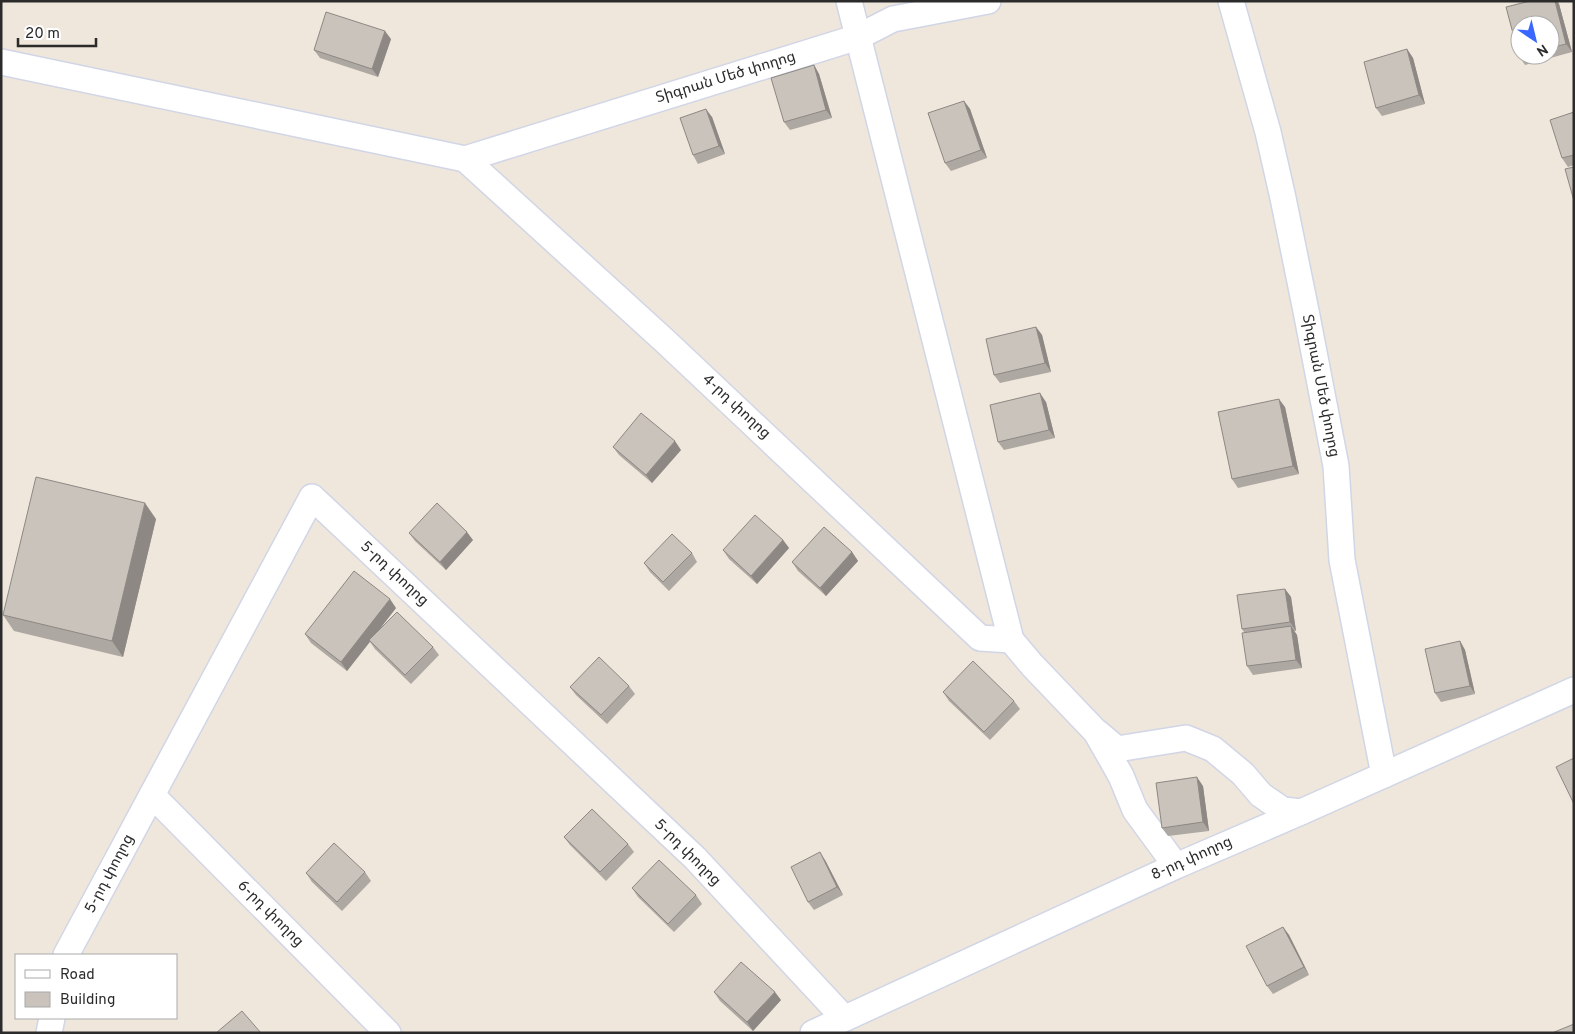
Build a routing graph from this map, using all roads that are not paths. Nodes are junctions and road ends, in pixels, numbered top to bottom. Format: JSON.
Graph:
{"nodes":[{"id":1,"x":849,"y":1,"type":"edge"},
{"id":2,"x":988,"y":1,"type":"edge"},
{"id":3,"x":1230,"y":1,"type":"edge"},
{"id":4,"x":858,"y":37,"type":"junction"},
{"id":5,"x":1,"y":62,"type":"edge"},
{"id":6,"x":465,"y":159,"type":"junction"},
{"id":7,"x":1011,"y":640,"type":"junction"},
{"id":8,"x":1574,"y":690,"type":"edge"},
{"id":9,"x":1096,"y":732,"type":"junction"},
{"id":10,"x":1384,"y":775,"type":"junction"},
{"id":11,"x":152,"y":795,"type":"junction"},
{"id":12,"x":1302,"y":812,"type":"junction"},
{"id":13,"x":1176,"y":866,"type":"junction"},
{"id":14,"x":67,"y":954,"type":"edge"},
{"id":15,"x":844,"y":1018,"type":"junction"},
{"id":16,"x":52,"y":1019,"type":"edge"},
{"id":17,"x":49,"y":1033,"type":"edge"},
{"id":18,"x":388,"y":1033,"type":"edge"},
{"id":19,"x":812,"y":1033,"type":"edge"}],
"edges":[{"from":1,"to":4,"type":"street"},
{"from":2,"to":4,"type":"street","name":"Տիգրան Մեծ փողոց"},
{"from":3,"to":10,"type":"street","name":"Տիգրան Մեծ փողոց"},
{"from":4,"to":6,"type":"street","name":"Տիգրան Մեծ փողոց"},
{"from":4,"to":7,"type":"street"},
{"from":5,"to":6,"type":"street"},
{"from":6,"to":7,"type":"street","name":"4-րդ փողոց"},
{"from":7,"to":9,"type":"street"},
{"from":8,"to":10,"type":"street","name":"8-րդ փողոց"},
{"from":9,"to":12,"type":"street"},
{"from":9,"to":13,"type":"street"},
{"from":10,"to":12,"type":"street","name":"8-րդ փողոց"},
{"from":11,"to":14,"type":"street","name":"5-րդ փողոց"},
{"from":11,"to":15,"type":"street","name":"5-րդ փողոց"},
{"from":11,"to":18,"type":"street","name":"6-րդ փողոց"},
{"from":12,"to":13,"type":"street","name":"8-րդ փողոց"},
{"from":13,"to":15,"type":"street","name":"8-րդ փողոց"},
{"from":15,"to":19,"type":"street","name":"8-րդ փողոց"},
{"from":16,"to":17,"type":"street"}]}
